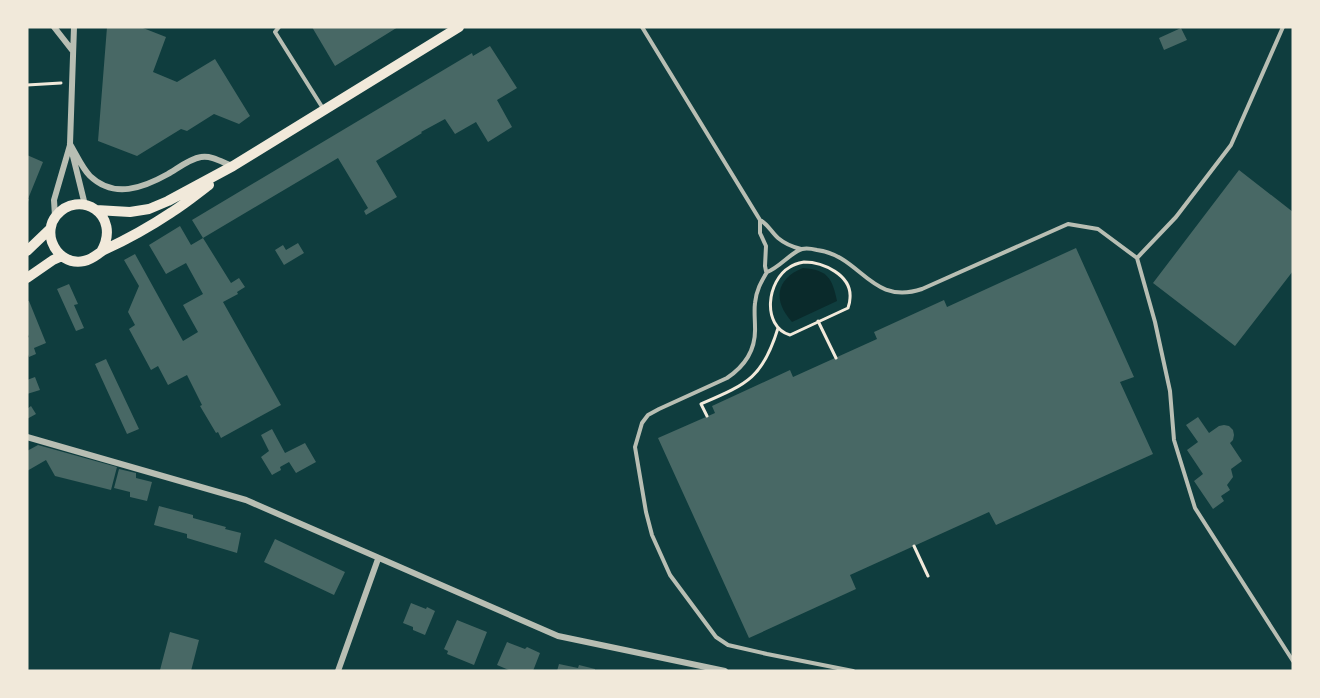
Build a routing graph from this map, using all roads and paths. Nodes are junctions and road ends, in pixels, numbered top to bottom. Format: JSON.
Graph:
{"nodes":[{"id":1,"x":54,"y":27,"type":"edge"},
{"id":2,"x":74,"y":27,"type":"edge"},
{"id":3,"x":279,"y":27,"type":"edge"},
{"id":4,"x":459,"y":27,"type":"edge"},
{"id":5,"x":642,"y":27,"type":"edge"},
{"id":6,"x":1283,"y":27,"type":"edge"},
{"id":7,"x":72,"y":50,"type":"junction"},
{"id":8,"x":71,"y":84,"type":"junction"},
{"id":9,"x":27,"y":85,"type":"edge"},
{"id":10,"x":324,"y":110,"type":"junction"},
{"id":11,"x":70,"y":144,"type":"junction"},
{"id":12,"x":233,"y":166,"type":"junction"},
{"id":13,"x":85,"y":205,"type":"junction"},
{"id":14,"x":96,"y":210,"type":"junction"},
{"id":15,"x":55,"y":217,"type":"junction"},
{"id":16,"x":760,"y":220,"type":"junction"},
{"id":17,"x":50,"y":229,"type":"junction"},
{"id":18,"x":802,"y":249,"type":"junction"},
{"id":19,"x":27,"y":251,"type":"edge"},
{"id":20,"x":101,"y":252,"type":"junction"},
{"id":21,"x":62,"y":256,"type":"junction"},
{"id":22,"x":1137,"y":258,"type":"junction"},
{"id":23,"x":766,"y":272,"type":"junction"},
{"id":24,"x":27,"y":278,"type":"edge"},
{"id":25,"x":818,"y":321,"type":"junction"},
{"id":26,"x":836,"y":358,"type":"dead end"},
{"id":27,"x":701,"y":404,"type":"dead end"},
{"id":28,"x":706,"y":416,"type":"dead end"},
{"id":29,"x":27,"y":437,"type":"edge"},
{"id":30,"x":914,"y":546,"type":"dead end"},
{"id":31,"x":378,"y":559,"type":"junction"},
{"id":32,"x":928,"y":576,"type":"dead end"},
{"id":33,"x":1293,"y":661,"type":"edge"},
{"id":34,"x":338,"y":671,"type":"edge"},
{"id":35,"x":725,"y":671,"type":"edge"},
{"id":36,"x":853,"y":671,"type":"edge"}],
"edges":[{"from":1,"to":7,"type":"street"},
{"from":2,"to":7,"type":"street"},
{"from":3,"to":10,"type":"lane"},
{"from":4,"to":10,"type":"main road"},
{"from":5,"to":16,"type":"lane"},
{"from":6,"to":22,"type":"lane"},
{"from":7,"to":8,"type":"street"},
{"from":8,"to":9,"type":"path"},
{"from":8,"to":11,"type":"street"},
{"from":10,"to":12,"type":"main road"},
{"from":11,"to":12,"type":"street"},
{"from":11,"to":13,"type":"street"},
{"from":11,"to":15,"type":"street"},
{"from":12,"to":14,"type":"main road"},
{"from":12,"to":20,"type":"main road"},
{"from":13,"to":14,"type":"main road"},
{"from":13,"to":15,"type":"main road"},
{"from":14,"to":20,"type":"main road"},
{"from":15,"to":17,"type":"main road"},
{"from":16,"to":18,"type":"lane"},
{"from":16,"to":23,"type":"lane"},
{"from":17,"to":19,"type":"main road"},
{"from":17,"to":21,"type":"main road"},
{"from":18,"to":22,"type":"lane"},
{"from":18,"to":23,"type":"lane"},
{"from":20,"to":21,"type":"main road"},
{"from":21,"to":24,"type":"main road"},
{"from":22,"to":33,"type":"lane"},
{"from":23,"to":36,"type":"lane"},
{"from":25,"to":25,"type":"path"},
{"from":25,"to":26,"type":"path"},
{"from":27,"to":28,"type":"path"},
{"from":29,"to":31,"type":"street"},
{"from":30,"to":32,"type":"path"},
{"from":31,"to":34,"type":"street"},
{"from":31,"to":35,"type":"street"}]}
